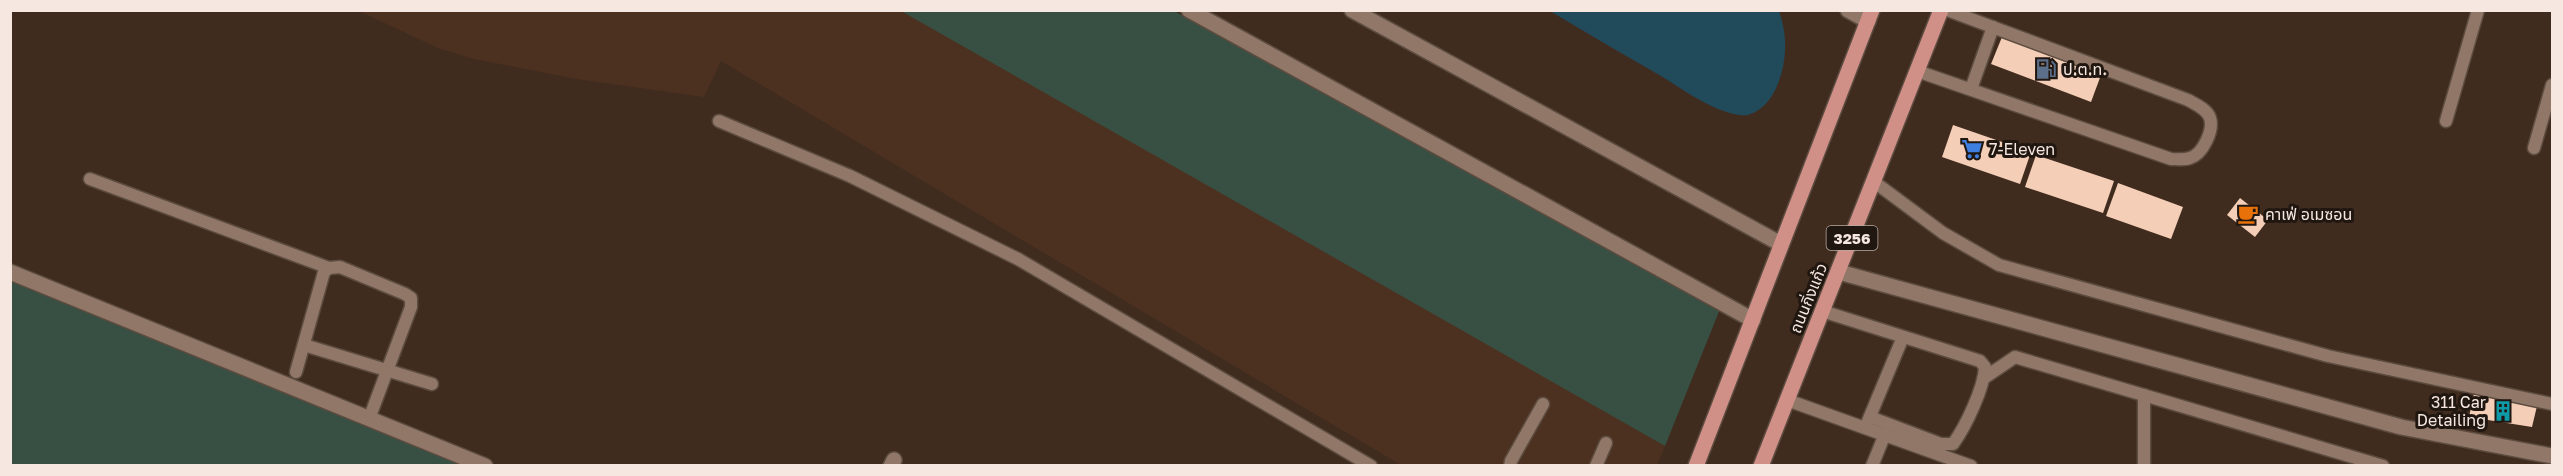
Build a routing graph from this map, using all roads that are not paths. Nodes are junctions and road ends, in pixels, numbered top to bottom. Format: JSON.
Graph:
{"nodes":[{"id":1,"x":1189,"y":10,"type":"edge"},
{"id":2,"x":1352,"y":10,"type":"edge"},
{"id":3,"x":1848,"y":10,"type":"edge"},
{"id":4,"x":1941,"y":10,"type":"edge"},
{"id":5,"x":1947,"y":10,"type":"edge"},
{"id":6,"x":2478,"y":10,"type":"edge"},
{"id":7,"x":1870,"y":16,"type":"edge"},
{"id":8,"x":1993,"y":27,"type":"junction"},
{"id":9,"x":1917,"y":71,"type":"junction"},
{"id":10,"x":2553,"y":85,"type":"edge"},
{"id":11,"x":1971,"y":89,"type":"junction"},
{"id":12,"x":719,"y":121,"type":"dead end"},
{"id":13,"x":2446,"y":121,"type":"dead end"},
{"id":14,"x":2534,"y":148,"type":"dead end"},
{"id":15,"x":90,"y":179,"type":"dead end"},
{"id":16,"x":1874,"y":181,"type":"junction"},
{"id":17,"x":1781,"y":244,"type":"junction"},
{"id":18,"x":329,"y":268,"type":"junction"},
{"id":19,"x":10,"y":272,"type":"edge"},
{"id":20,"x":1839,"y":272,"type":"junction"},
{"id":21,"x":1822,"y":311,"type":"junction"},
{"id":22,"x":1753,"y":320,"type":"junction"},
{"id":23,"x":1902,"y":336,"type":"junction"},
{"id":24,"x":304,"y":345,"type":"junction"},
{"id":25,"x":296,"y":372,"type":"dead end"},
{"id":26,"x":388,"y":372,"type":"junction"},
{"id":27,"x":1984,"y":378,"type":"junction"},
{"id":28,"x":432,"y":384,"type":"dead end"},
{"id":29,"x":2144,"y":395,"type":"junction"},
{"id":30,"x":1787,"y":400,"type":"junction"},
{"id":31,"x":1543,"y":404,"type":"dead end"},
{"id":32,"x":2553,"y":404,"type":"edge"},
{"id":33,"x":369,"y":420,"type":"junction"},
{"id":34,"x":1868,"y":421,"type":"junction"},
{"id":35,"x":1885,"y":434,"type":"junction"},
{"id":36,"x":1606,"y":442,"type":"dead end"},
{"id":37,"x":2553,"y":456,"type":"edge"},
{"id":38,"x":485,"y":465,"type":"edge"},
{"id":39,"x":1371,"y":465,"type":"edge"},
{"id":40,"x":1510,"y":465,"type":"edge"},
{"id":41,"x":1596,"y":465,"type":"edge"},
{"id":42,"x":1696,"y":465,"type":"edge"},
{"id":43,"x":1761,"y":465,"type":"edge"},
{"id":44,"x":1872,"y":465,"type":"edge"},
{"id":45,"x":1968,"y":465,"type":"edge"},
{"id":46,"x":2144,"y":465,"type":"edge"},
{"id":47,"x":2383,"y":465,"type":"edge"}],
"edges":[{"from":1,"to":22,"type":"street"},
{"from":2,"to":17,"type":"street"},
{"from":3,"to":7,"type":"street"},
{"from":4,"to":9,"type":"main road","name":"ถนนกิ่งแก้ว","number":"3256"},
{"from":5,"to":8,"type":"lane"},
{"from":6,"to":13,"type":"lane"},
{"from":7,"to":17,"type":"main road"},
{"from":8,"to":11,"type":"lane"},
{"from":8,"to":11,"type":"lane"},
{"from":9,"to":11,"type":"lane"},
{"from":9,"to":16,"type":"main road","name":"ถนนกิ่งแก้ว","number":"3256"},
{"from":10,"to":14,"type":"lane"},
{"from":12,"to":39,"type":"lane"},
{"from":15,"to":18,"type":"lane"},
{"from":16,"to":20,"type":"main road","name":"ถนนกิ่งแก้ว","number":"3256"},
{"from":16,"to":32,"type":"lane"},
{"from":17,"to":22,"type":"main road"},
{"from":18,"to":24,"type":"lane"},
{"from":18,"to":26,"type":"lane"},
{"from":19,"to":33,"type":"street"},
{"from":20,"to":21,"type":"main road","name":"ถนนกิ่งแก้ว","number":"3256"},
{"from":20,"to":37,"type":"street"},
{"from":21,"to":23,"type":"lane"},
{"from":21,"to":30,"type":"main road","name":"ถนนกิ่งแก้ว","number":"3256"},
{"from":22,"to":42,"type":"main road"},
{"from":23,"to":27,"type":"lane"},
{"from":23,"to":34,"type":"lane"},
{"from":24,"to":25,"type":"lane"},
{"from":24,"to":26,"type":"lane"},
{"from":26,"to":28,"type":"lane"},
{"from":26,"to":33,"type":"lane"},
{"from":27,"to":29,"type":"lane"},
{"from":27,"to":34,"type":"lane"},
{"from":29,"to":46,"type":"lane"},
{"from":29,"to":47,"type":"lane"},
{"from":30,"to":34,"type":"lane"},
{"from":30,"to":43,"type":"main road","name":"ถนนกิ่งแก้ว","number":"3256"},
{"from":31,"to":40,"type":"lane"},
{"from":33,"to":38,"type":"street"},
{"from":34,"to":35,"type":"lane"},
{"from":35,"to":44,"type":"lane"},
{"from":35,"to":45,"type":"lane"},
{"from":36,"to":41,"type":"lane"}]}
